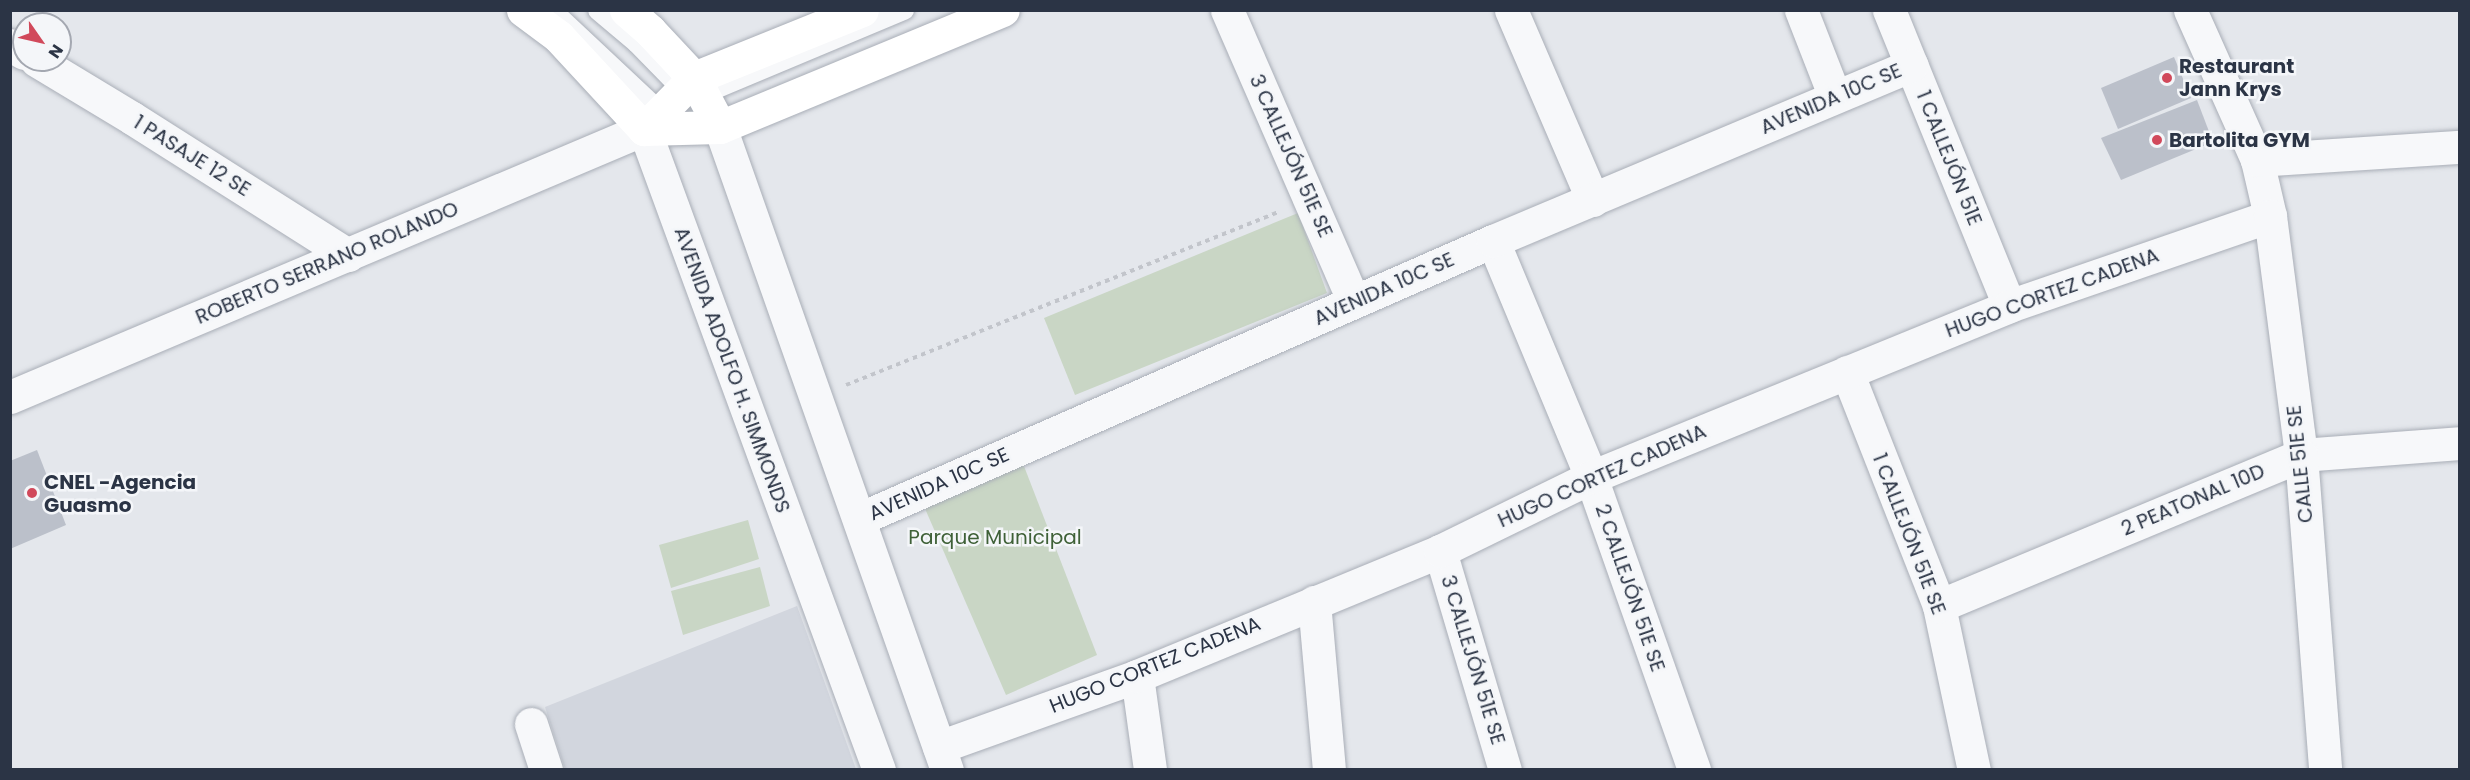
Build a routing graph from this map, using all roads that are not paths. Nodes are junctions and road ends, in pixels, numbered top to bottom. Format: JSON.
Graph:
{"nodes":[{"id":1,"x":524,"y":10,"type":"edge"},
{"id":2,"x":551,"y":10,"type":"edge"},
{"id":3,"x":598,"y":10,"type":"edge"},
{"id":4,"x":626,"y":10,"type":"edge"},
{"id":5,"x":862,"y":10,"type":"edge"},
{"id":6,"x":904,"y":10,"type":"edge"},
{"id":7,"x":972,"y":10,"type":"edge"},
{"id":8,"x":1003,"y":10,"type":"edge"},
{"id":9,"x":1227,"y":10,"type":"edge"},
{"id":10,"x":1511,"y":10,"type":"edge"},
{"id":11,"x":1801,"y":10,"type":"edge"},
{"id":12,"x":1889,"y":10,"type":"edge"},
{"id":13,"x":2190,"y":10,"type":"edge"},
{"id":14,"x":1911,"y":65,"type":"junction"},
{"id":15,"x":56,"y":72,"type":"edge"},
{"id":16,"x":1835,"y":98,"type":"junction"},
{"id":17,"x":703,"y":101,"type":"junction"},
{"id":18,"x":652,"y":121,"type":"junction"},
{"id":19,"x":2460,"y":147,"type":"edge"},
{"id":20,"x":2257,"y":160,"type":"junction"},
{"id":21,"x":1593,"y":200,"type":"junction"},
{"id":22,"x":2270,"y":216,"type":"junction"},
{"id":23,"x":1493,"y":241,"type":"junction"},
{"id":24,"x":348,"y":255,"type":"junction"},
{"id":25,"x":1354,"y":302,"type":"junction"},
{"id":26,"x":2009,"y":306,"type":"junction"},
{"id":27,"x":1847,"y":372,"type":"junction"},
{"id":28,"x":10,"y":397,"type":"edge"},
{"id":29,"x":2460,"y":443,"type":"edge"},
{"id":30,"x":2301,"y":455,"type":"junction"},
{"id":31,"x":1591,"y":477,"type":"junction"},
{"id":32,"x":859,"y":519,"type":"junction"},
{"id":33,"x":1440,"y":551,"type":"junction"},
{"id":34,"x":1314,"y":602,"type":"junction"},
{"id":35,"x":1939,"y":606,"type":"junction"},
{"id":36,"x":1137,"y":676,"type":"junction"},
{"id":37,"x":531,"y":723,"type":"dead end"},
{"id":38,"x":943,"y":758,"type":"edge"},
{"id":39,"x":546,"y":770,"type":"edge"},
{"id":40,"x":879,"y":770,"type":"edge"},
{"id":41,"x":1150,"y":770,"type":"edge"},
{"id":42,"x":1329,"y":770,"type":"edge"},
{"id":43,"x":1505,"y":770,"type":"edge"},
{"id":44,"x":1694,"y":770,"type":"edge"},
{"id":45,"x":1974,"y":770,"type":"edge"},
{"id":46,"x":2325,"y":770,"type":"edge"}],
"edges":[{"from":1,"to":18,"type":"main road","name":"AVENIDA ADOLFO H. SIMMONDS"},
{"from":2,"to":18,"type":"lane","name":"AVENIDA ADOLFO H. SIMMONDS"},
{"from":3,"to":17,"type":"lane"},
{"from":4,"to":17,"type":"main road"},
{"from":5,"to":17,"type":"main road","name":"ROBERTO SERRANO ROLANDO"},
{"from":6,"to":17,"type":"lane","name":"ROBERTO SERRANO ROLANDO"},
{"from":7,"to":17,"type":"lane","name":"ROBERTO SERRANO ROLANDO"},
{"from":8,"to":17,"type":"main road","name":"ROBERTO SERRANO ROLANDO"},
{"from":9,"to":25,"type":"street","name":"3 CALLEJÓN 51E SE"},
{"from":10,"to":21,"type":"street"},
{"from":11,"to":16,"type":"street"},
{"from":12,"to":14,"type":"street","name":"1 CALLEJÓN 51E"},
{"from":13,"to":20,"type":"street","name":"CALLE 51E SE"},
{"from":14,"to":16,"type":"street","name":"AVENIDA 10C SE"},
{"from":14,"to":26,"type":"street","name":"1 CALLEJÓN 51E"},
{"from":15,"to":24,"type":"street","name":"1 PASAJE 12 SE"},
{"from":16,"to":21,"type":"street","name":"AVENIDA 10C SE"},
{"from":17,"to":18,"type":"main road","name":"ROBERTO SERRANO ROLANDO"},
{"from":17,"to":18,"type":"main road","name":"ROBERTO SERRANO ROLANDO"},
{"from":17,"to":32,"type":"street"},
{"from":18,"to":24,"type":"street","name":"ROBERTO SERRANO ROLANDO"},
{"from":18,"to":40,"type":"street","name":"AVENIDA ADOLFO H. SIMMONDS"},
{"from":19,"to":20,"type":"street"},
{"from":20,"to":22,"type":"street","name":"CALLE 51E SE"},
{"from":21,"to":23,"type":"street","name":"AVENIDA 10C SE"},
{"from":22,"to":26,"type":"street","name":"HUGO CORTEZ CADENA"},
{"from":22,"to":30,"type":"street","name":"CALLE 51E SE"},
{"from":23,"to":25,"type":"street","name":"AVENIDA 10C SE"},
{"from":23,"to":31,"type":"street","name":"2 CALLEJÓN 51E SE"},
{"from":24,"to":28,"type":"street","name":"ROBERTO SERRANO ROLANDO"},
{"from":25,"to":32,"type":"street","name":"AVENIDA 10C SE"},
{"from":26,"to":27,"type":"street","name":"HUGO CORTEZ CADENA"},
{"from":27,"to":31,"type":"street","name":"HUGO CORTEZ CADENA"},
{"from":27,"to":35,"type":"street","name":"1 CALLEJÓN 51E SE"},
{"from":29,"to":30,"type":"street","name":"2 PEATONAL 10D"},
{"from":30,"to":35,"type":"street","name":"2 PEATONAL 10D"},
{"from":30,"to":46,"type":"street","name":"CALLE 51E SE"},
{"from":31,"to":33,"type":"street","name":"HUGO CORTEZ CADENA"},
{"from":31,"to":44,"type":"street","name":"2 CALLEJÓN 51E SE"},
{"from":32,"to":38,"type":"street"},
{"from":33,"to":34,"type":"street","name":"HUGO CORTEZ CADENA"},
{"from":33,"to":43,"type":"street","name":"3 CALLEJÓN 51E SE"},
{"from":34,"to":36,"type":"street","name":"HUGO CORTEZ CADENA"},
{"from":34,"to":42,"type":"street"},
{"from":35,"to":45,"type":"street","name":"1 CALLEJÓN 51E SE"},
{"from":36,"to":38,"type":"street","name":"HUGO CORTEZ CADENA"},
{"from":36,"to":41,"type":"street"},
{"from":37,"to":39,"type":"street"}]}
